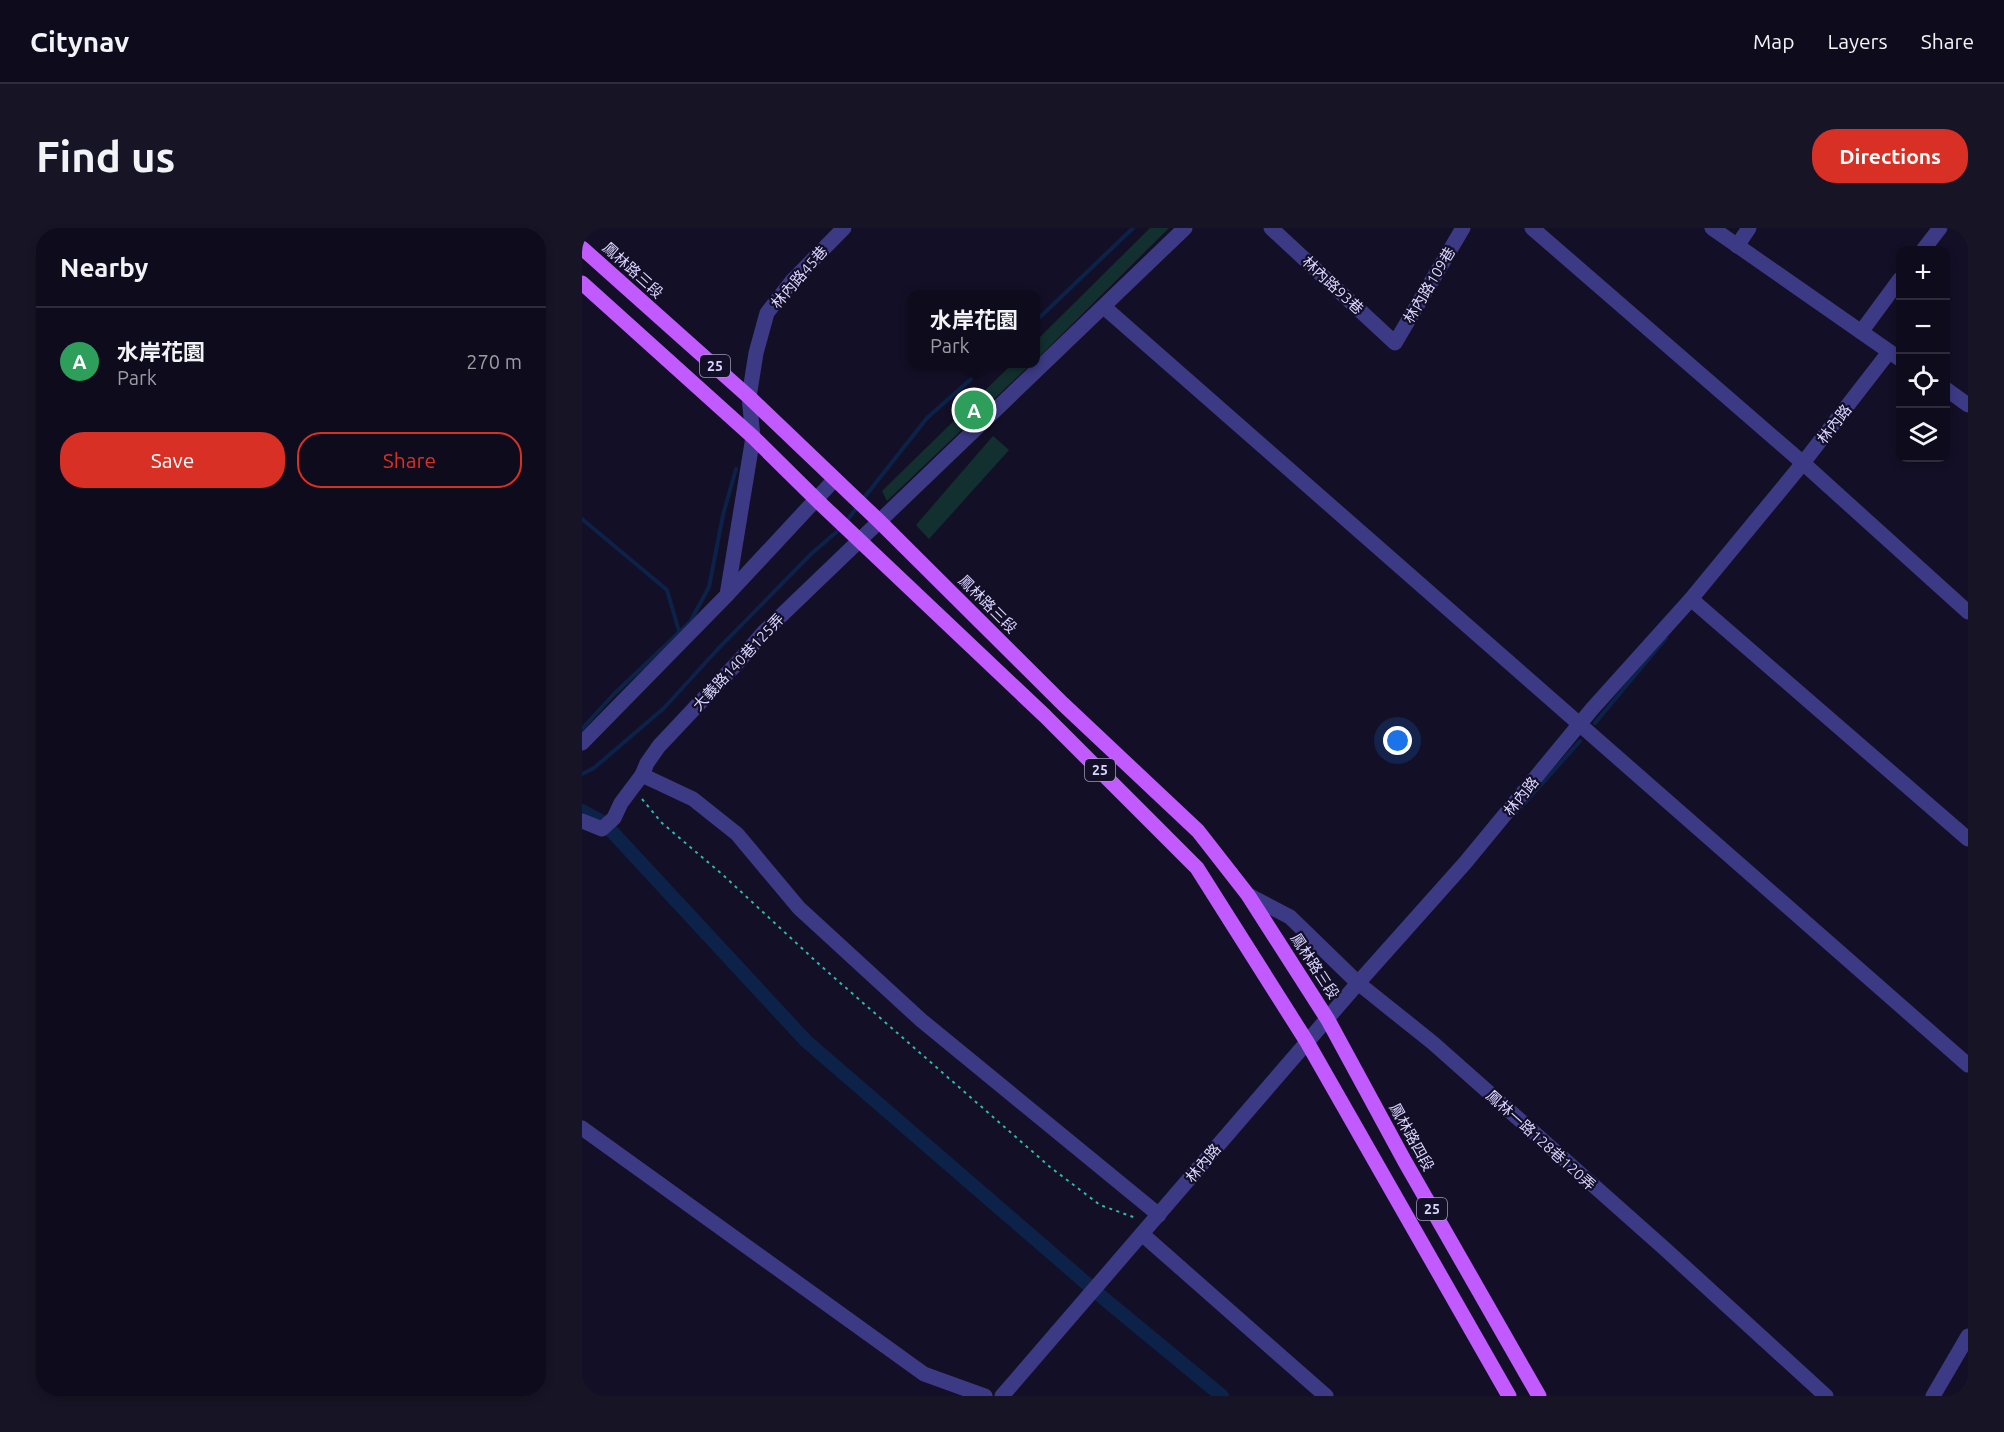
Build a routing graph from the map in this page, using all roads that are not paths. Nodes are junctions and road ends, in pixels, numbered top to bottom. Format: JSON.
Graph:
{"nodes":[{"id":1,"x":843,"y":228,"type":"edge"},
{"id":2,"x":1185,"y":228,"type":"edge"},
{"id":3,"x":1271,"y":228,"type":"edge"},
{"id":4,"x":1462,"y":228,"type":"edge"},
{"id":5,"x":1532,"y":228,"type":"edge"},
{"id":6,"x":1712,"y":228,"type":"edge"},
{"id":7,"x":1749,"y":228,"type":"edge"},
{"id":8,"x":1940,"y":228,"type":"edge"},
{"id":9,"x":1737,"y":246,"type":"junction"},
{"id":10,"x":1926,"y":246,"type":"edge"},
{"id":11,"x":582,"y":248,"type":"edge"},
{"id":12,"x":582,"y":283,"type":"edge"},
{"id":13,"x":1896,"y":284,"type":"edge"},
{"id":14,"x":1104,"y":307,"type":"junction"},
{"id":15,"x":1861,"y":332,"type":"junction"},
{"id":16,"x":1395,"y":343,"type":"joint"},
{"id":17,"x":1895,"y":356,"type":"edge"},
{"id":18,"x":1040,"y":367,"type":"edge"},
{"id":19,"x":1039,"y":368,"type":"edge"},
{"id":20,"x":1950,"y":392,"type":"edge"},
{"id":21,"x":749,"y":396,"type":"junction"},
{"id":22,"x":1968,"y":405,"type":"edge"},
{"id":23,"x":753,"y":436,"type":"junction"},
{"id":24,"x":1803,"y":463,"type":"junction"},
{"id":25,"x":839,"y":484,"type":"junction"},
{"id":26,"x":820,"y":502,"type":"junction"},
{"id":27,"x":877,"y":519,"type":"junction"},
{"id":28,"x":856,"y":537,"type":"junction"},
{"id":29,"x":727,"y":595,"type":"junction"},
{"id":30,"x":1691,"y":599,"type":"junction"},
{"id":31,"x":1968,"y":612,"type":"edge"},
{"id":32,"x":1579,"y":725,"type":"junction"},
{"id":33,"x":582,"y":743,"type":"edge"},
{"id":34,"x":642,"y":775,"type":"junction"},
{"id":35,"x":582,"y":821,"type":"edge"},
{"id":36,"x":1968,"y":838,"type":"edge"},
{"id":37,"x":1248,"y":895,"type":"junction"},
{"id":38,"x":1358,"y":982,"type":"junction"},
{"id":39,"x":1328,"y":1020,"type":"junction"},
{"id":40,"x":1307,"y":1042,"type":"junction"},
{"id":41,"x":1968,"y":1065,"type":"edge"},
{"id":42,"x":582,"y":1128,"type":"edge"},
{"id":43,"x":1150,"y":1225,"type":"junction"},
{"id":44,"x":1968,"y":1336,"type":"edge"},
{"id":45,"x":985,"y":1396,"type":"edge"},
{"id":46,"x":1002,"y":1396,"type":"edge"},
{"id":47,"x":1326,"y":1396,"type":"edge"},
{"id":48,"x":1509,"y":1396,"type":"edge"},
{"id":49,"x":1539,"y":1396,"type":"edge"},
{"id":50,"x":1826,"y":1396,"type":"edge"},
{"id":51,"x":1934,"y":1396,"type":"edge"}],
"edges":[{"from":1,"to":21,"type":"street","name":"林內路45巷"},
{"from":2,"to":14,"type":"street"},
{"from":3,"to":16,"type":"street","name":"林內路93巷"},
{"from":4,"to":16,"type":"street","name":"林內路109巷"},
{"from":5,"to":24,"type":"street"},
{"from":6,"to":9,"type":"street","name":"林內路"},
{"from":7,"to":9,"type":"street"},
{"from":8,"to":10,"type":"street"},
{"from":9,"to":15,"type":"street","name":"林內路"},
{"from":11,"to":21,"type":"main road","name":"鳳林路三段","number":"25"},
{"from":12,"to":23,"type":"main road","number":"25"},
{"from":13,"to":15,"type":"street"},
{"from":14,"to":18,"type":"street","name":"大義路140巷125弄"},
{"from":14,"to":32,"type":"street"},
{"from":15,"to":17,"type":"street","name":"林內路"},
{"from":17,"to":24,"type":"street","name":"林內路"},
{"from":19,"to":27,"type":"street","name":"大義路140巷125弄"},
{"from":20,"to":22,"type":"street"},
{"from":21,"to":23,"type":"street","name":"林內路45巷"},
{"from":21,"to":25,"type":"main road","name":"鳳林路三段","number":"25"},
{"from":23,"to":26,"type":"main road","number":"25"},
{"from":23,"to":29,"type":"street","name":"林內路45巷"},
{"from":24,"to":30,"type":"street","name":"林內路"},
{"from":24,"to":31,"type":"street"},
{"from":25,"to":26,"type":"street"},
{"from":25,"to":27,"type":"main road","name":"鳳林路三段","number":"25"},
{"from":26,"to":28,"type":"main road","number":"25"},
{"from":26,"to":29,"type":"street"},
{"from":27,"to":28,"type":"street","name":"大義路140巷125弄"},
{"from":27,"to":37,"type":"main road","name":"鳳林路三段","number":"25"},
{"from":28,"to":34,"type":"street","name":"大義路140巷125弄"},
{"from":28,"to":40,"type":"main road","number":"25"},
{"from":29,"to":33,"type":"street"},
{"from":30,"to":32,"type":"street","name":"林內路"},
{"from":30,"to":36,"type":"street"},
{"from":32,"to":38,"type":"street","name":"林內路"},
{"from":32,"to":41,"type":"street"},
{"from":34,"to":35,"type":"street","name":"大義路140巷125弄"},
{"from":34,"to":43,"type":"street"},
{"from":37,"to":38,"type":"street","name":"鳳林一路128巷120弄"},
{"from":37,"to":39,"type":"main road","name":"鳳林路三段","number":"25"},
{"from":38,"to":39,"type":"street","name":"林內路"},
{"from":38,"to":50,"type":"street","name":"鳳林一路128巷120弄"},
{"from":39,"to":40,"type":"street","name":"林內路"},
{"from":39,"to":49,"type":"main road","name":"鳳林路四段","number":"25"},
{"from":40,"to":43,"type":"street","name":"林內路"},
{"from":40,"to":48,"type":"main road","number":"25"},
{"from":42,"to":45,"type":"street"},
{"from":43,"to":46,"type":"street","name":"林內路"},
{"from":43,"to":47,"type":"street"},
{"from":44,"to":51,"type":"street"}]}
